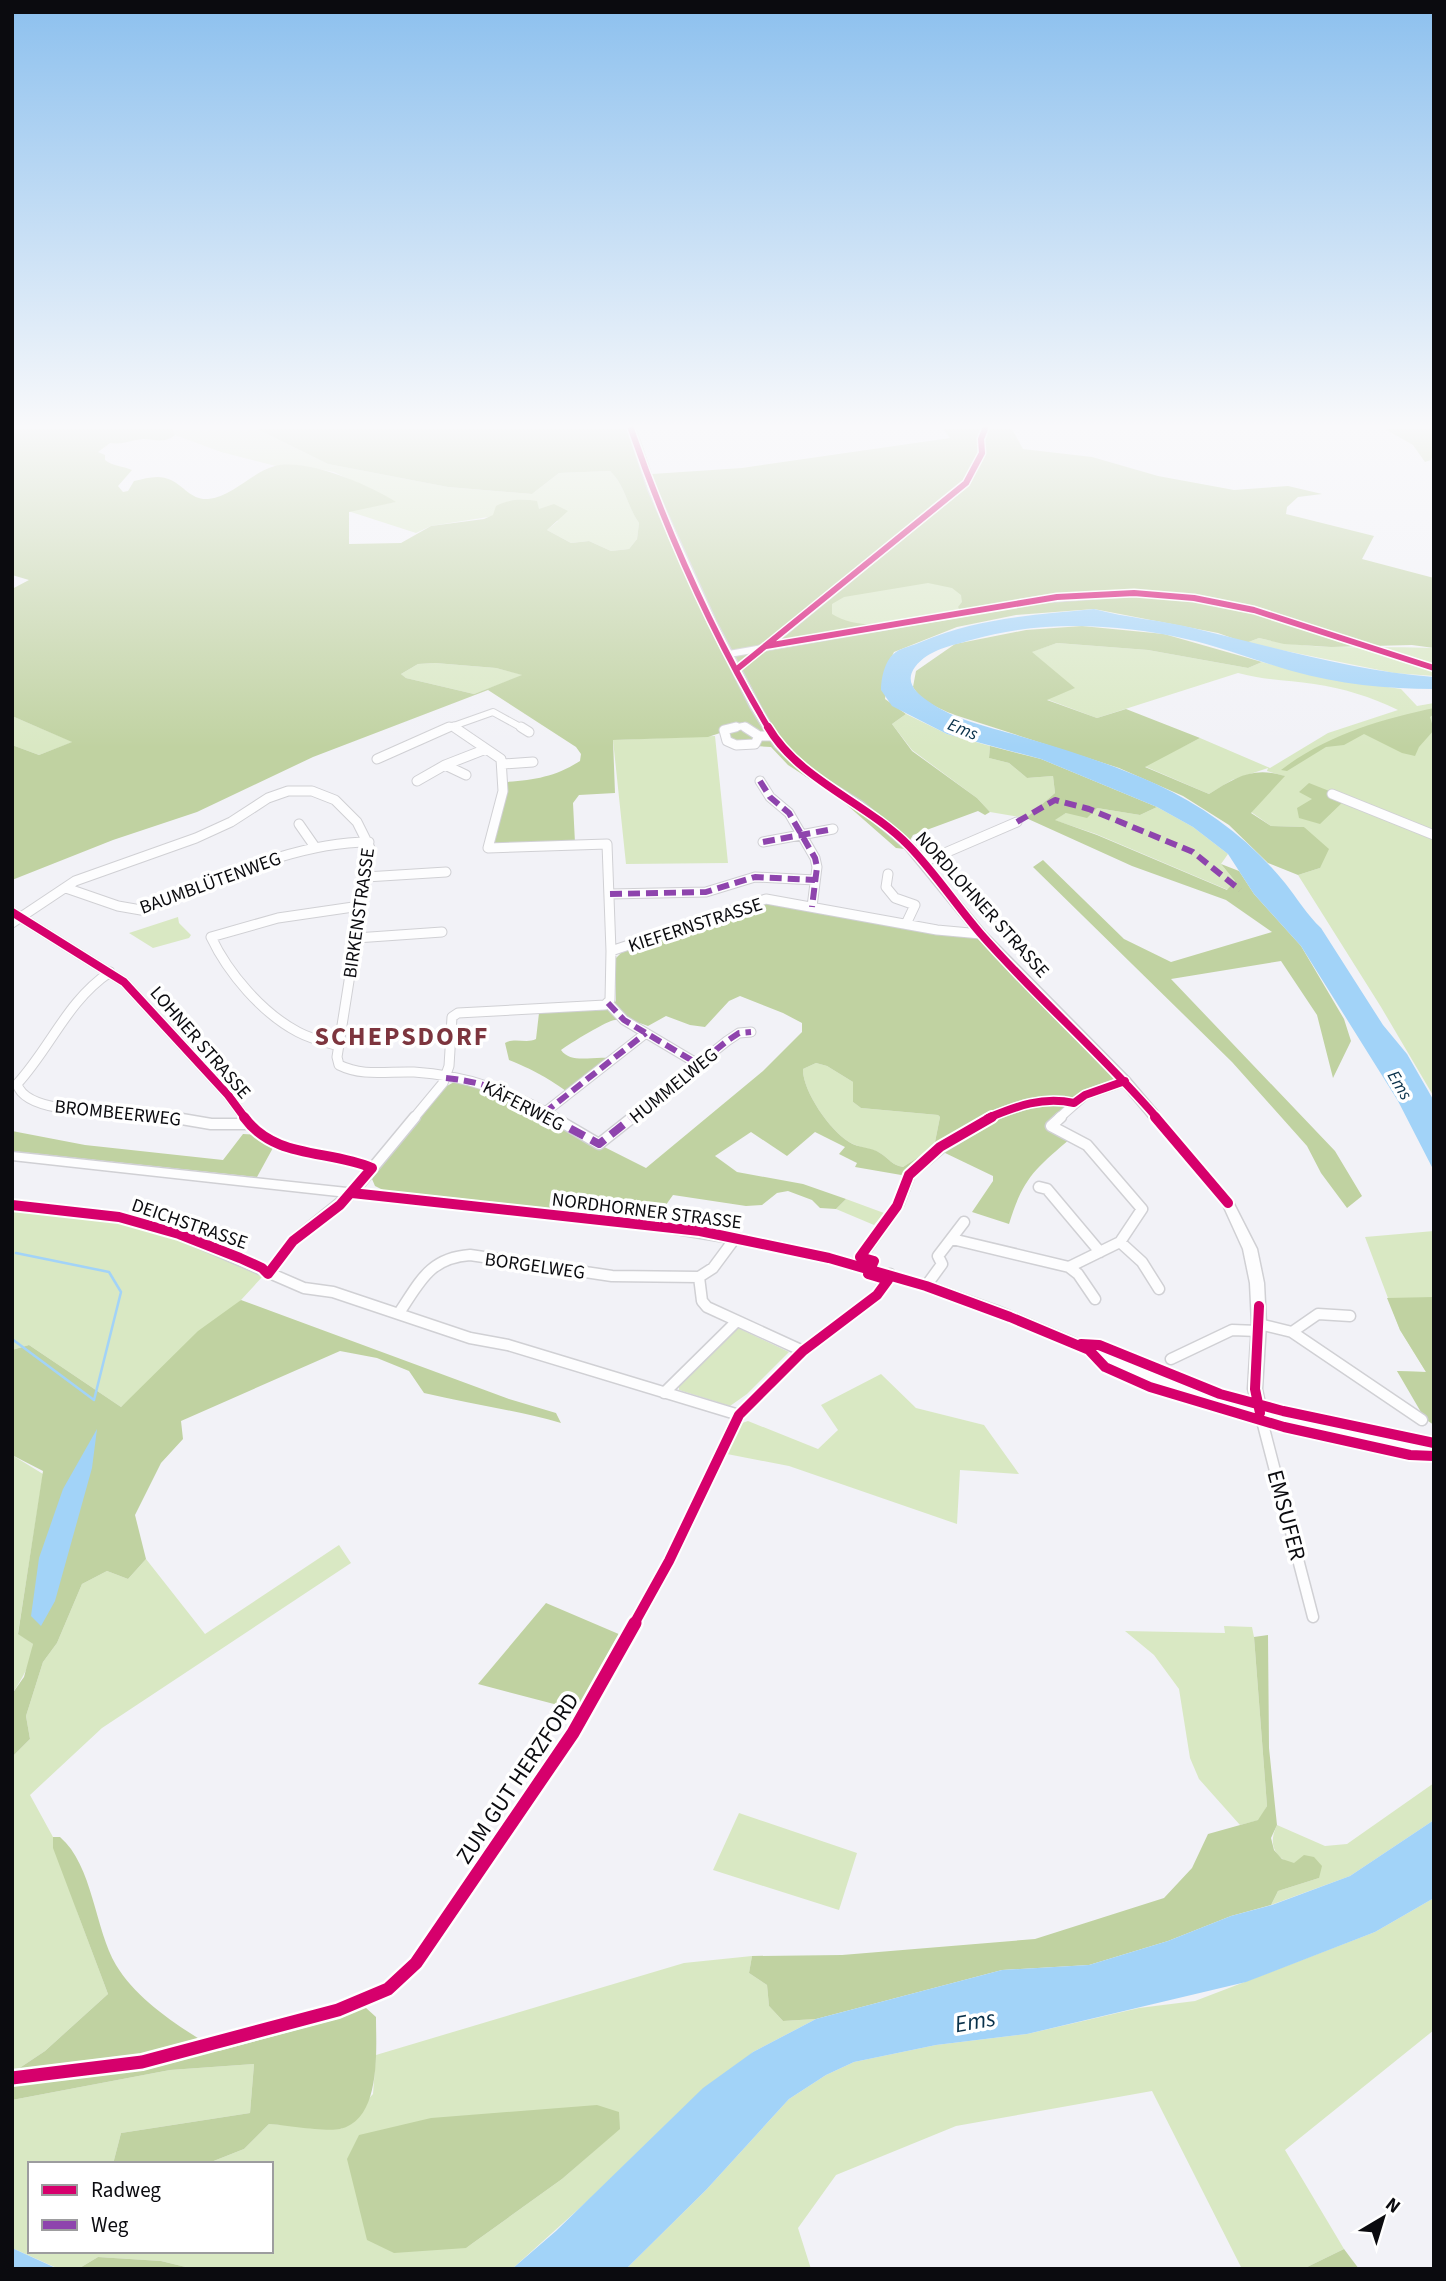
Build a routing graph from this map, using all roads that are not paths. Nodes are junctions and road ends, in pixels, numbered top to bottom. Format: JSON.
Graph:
{"nodes":[{"id":1,"x":674,"y":535,"type":"edge"},
{"id":2,"x":902,"y":535,"type":"edge"},
{"id":3,"x":766,"y":646,"type":"junction"},
{"id":4,"x":729,"y":654,"type":"junction"},
{"id":5,"x":1434,"y":668,"type":"edge"},
{"id":6,"x":452,"y":726,"type":"junction"},
{"id":7,"x":529,"y":732,"type":"dead end"},
{"id":8,"x":759,"y":736,"type":"dead end"},
{"id":9,"x":772,"y":736,"type":"junction"},
{"id":10,"x":486,"y":749,"type":"junction"},
{"id":11,"x":377,"y":760,"type":"dead end"},
{"id":12,"x":533,"y":762,"type":"dead end"},
{"id":13,"x":503,"y":764,"type":"junction"},
{"id":14,"x":445,"y":765,"type":"junction"},
{"id":15,"x":466,"y":775,"type":"dead end"},
{"id":16,"x":416,"y":781,"type":"dead end"},
{"id":17,"x":760,"y":781,"type":"dead end"},
{"id":18,"x":1332,"y":794,"type":"dead end"},
{"id":19,"x":1017,"y":822,"type":"dead end"},
{"id":20,"x":299,"y":824,"type":"dead end"},
{"id":21,"x":833,"y":829,"type":"dead end"},
{"id":22,"x":800,"y":835,"type":"junction"},
{"id":23,"x":1434,"y":835,"type":"edge"},
{"id":24,"x":369,"y":842,"type":"junction"},
{"id":25,"x":763,"y":842,"type":"dead end"},
{"id":26,"x":315,"y":847,"type":"junction"},
{"id":27,"x":924,"y":862,"type":"junction"},
{"id":28,"x":446,"y":872,"type":"dead end"},
{"id":29,"x":888,"y":874,"type":"dead end"},
{"id":30,"x":366,"y":877,"type":"junction"},
{"id":31,"x":815,"y":880,"type":"junction"},
{"id":32,"x":66,"y":888,"type":"junction"},
{"id":33,"x":610,"y":894,"type":"junction"},
{"id":34,"x":360,"y":906,"type":"junction"},
{"id":35,"x":812,"y":907,"type":"junction"},
{"id":36,"x":12,"y":912,"type":"edge"},
{"id":37,"x":22,"y":918,"type":"junction"},
{"id":38,"x":12,"y":923,"type":"edge"},
{"id":39,"x":906,"y":924,"type":"junction"},
{"id":40,"x":442,"y":932,"type":"dead end"},
{"id":41,"x":981,"y":934,"type":"junction"},
{"id":42,"x":356,"y":938,"type":"junction"},
{"id":43,"x":611,"y":951,"type":"junction"},
{"id":44,"x":110,"y":972,"type":"junction"},
{"id":45,"x":608,"y":1003,"type":"junction"},
{"id":46,"x":751,"y":1032,"type":"dead end"},
{"id":47,"x":646,"y":1033,"type":"junction"},
{"id":48,"x":338,"y":1046,"type":"junction"},
{"id":49,"x":698,"y":1064,"type":"junction"},
{"id":50,"x":446,"y":1077,"type":"junction"},
{"id":51,"x":1125,"y":1082,"type":"junction"},
{"id":52,"x":15,"y":1083,"type":"edge"},
{"id":53,"x":1074,"y":1103,"type":"junction"},
{"id":54,"x":544,"y":1114,"type":"junction"},
{"id":55,"x":250,"y":1124,"type":"junction"},
{"id":56,"x":599,"y":1144,"type":"joint"},
{"id":57,"x":12,"y":1156,"type":"edge"},
{"id":58,"x":372,"y":1168,"type":"junction"},
{"id":59,"x":1039,"y":1187,"type":"dead end"},
{"id":60,"x":352,"y":1193,"type":"junction"},
{"id":61,"x":12,"y":1205,"type":"edge"},
{"id":62,"x":964,"y":1222,"type":"dead end"},
{"id":63,"x":736,"y":1237,"type":"junction"},
{"id":64,"x":952,"y":1239,"type":"junction"},
{"id":65,"x":1120,"y":1242,"type":"junction"},
{"id":66,"x":1100,"y":1252,"type":"junction"},
{"id":67,"x":856,"y":1265,"type":"junction"},
{"id":68,"x":1069,"y":1267,"type":"junction"},
{"id":69,"x":268,"y":1274,"type":"junction"},
{"id":70,"x":890,"y":1274,"type":"junction"},
{"id":71,"x":699,"y":1277,"type":"junction"},
{"id":72,"x":926,"y":1286,"type":"junction"},
{"id":73,"x":1159,"y":1289,"type":"dead end"},
{"id":74,"x":1095,"y":1299,"type":"dead end"},
{"id":75,"x":399,"y":1313,"type":"junction"},
{"id":76,"x":1350,"y":1317,"type":"dead end"},
{"id":77,"x":737,"y":1321,"type":"junction"},
{"id":78,"x":1258,"y":1327,"type":"junction"},
{"id":79,"x":1292,"y":1332,"type":"junction"},
{"id":80,"x":803,"y":1351,"type":"junction"},
{"id":81,"x":1171,"y":1359,"type":"dead end"},
{"id":82,"x":664,"y":1393,"type":"junction"},
{"id":83,"x":1260,"y":1413,"type":"junction"},
{"id":84,"x":739,"y":1415,"type":"junction"},
{"id":85,"x":1422,"y":1420,"type":"dead end"},
{"id":86,"x":1434,"y":1449,"type":"edge"},
{"id":87,"x":1313,"y":1617,"type":"dead end"},
{"id":88,"x":12,"y":2078,"type":"edge"}],
"edges":[{"from":1,"to":4,"type":"street"},
{"from":2,"to":3,"type":"street"},
{"from":3,"to":4,"type":"street"},
{"from":3,"to":5,"type":"street"},
{"from":4,"to":9,"type":"street","name":"NORDLOHNER STRASSE"},
{"from":6,"to":7,"type":"street"},
{"from":6,"to":10,"type":"street"},
{"from":6,"to":11,"type":"street"},
{"from":8,"to":9,"type":"street"},
{"from":9,"to":27,"type":"street","name":"NORDLOHNER STRASSE"},
{"from":10,"to":13,"type":"street"},
{"from":10,"to":14,"type":"street"},
{"from":12,"to":13,"type":"street"},
{"from":13,"to":33,"type":"street"},
{"from":14,"to":15,"type":"street"},
{"from":14,"to":16,"type":"street"},
{"from":17,"to":22,"type":"street"},
{"from":18,"to":23,"type":"street"},
{"from":19,"to":27,"type":"street"},
{"from":20,"to":26,"type":"street"},
{"from":21,"to":22,"type":"street"},
{"from":22,"to":25,"type":"street"},
{"from":22,"to":31,"type":"street"},
{"from":24,"to":26,"type":"street","name":"BAUMBLÜTENWEG"},
{"from":24,"to":30,"type":"street","name":"BIRKENSTRASSE"},
{"from":24,"to":32,"type":"street","name":"BIRKENSTRASSE"},
{"from":26,"to":32,"type":"street","name":"BAUMBLÜTENWEG"},
{"from":27,"to":41,"type":"street","name":"NORDLOHNER STRASSE"},
{"from":28,"to":30,"type":"street"},
{"from":29,"to":39,"type":"street"},
{"from":30,"to":34,"type":"street","name":"BIRKENSTRASSE"},
{"from":31,"to":33,"type":"street"},
{"from":31,"to":35,"type":"street"},
{"from":32,"to":37,"type":"street","name":"BIRKENSTRASSE"},
{"from":33,"to":43,"type":"street"},
{"from":34,"to":42,"type":"street","name":"BIRKENSTRASSE"},
{"from":34,"to":48,"type":"street"},
{"from":35,"to":39,"type":"street","name":"KIEFERNSTRASSE"},
{"from":35,"to":43,"type":"street","name":"KIEFERNSTRASSE"},
{"from":36,"to":37,"type":"street","name":"LOHNER STRASSE"},
{"from":37,"to":38,"type":"street","name":"BIRKENSTRASSE"},
{"from":37,"to":44,"type":"street","name":"LOHNER STRASSE"},
{"from":39,"to":41,"type":"street","name":"KIEFERNSTRASSE"},
{"from":40,"to":42,"type":"street"},
{"from":41,"to":51,"type":"street","name":"NORDLOHNER STRASSE"},
{"from":42,"to":48,"type":"street","name":"BIRKENSTRASSE"},
{"from":43,"to":45,"type":"street","name":"KIEFERNSTRASSE"},
{"from":44,"to":52,"type":"street","name":"BROMBEERWEG"},
{"from":44,"to":55,"type":"street","name":"LOHNER STRASSE"},
{"from":45,"to":47,"type":"street"},
{"from":45,"to":50,"type":"street"},
{"from":46,"to":49,"type":"street","name":"HUMMELWEG"},
{"from":47,"to":49,"type":"street"},
{"from":47,"to":54,"type":"street"},
{"from":48,"to":50,"type":"street"},
{"from":49,"to":56,"type":"street","name":"HUMMELWEG"},
{"from":50,"to":54,"type":"street","name":"KÄFERWEG"},
{"from":50,"to":58,"type":"street"},
{"from":51,"to":53,"type":"street"},
{"from":51,"to":78,"type":"street","name":"NORDLOHNER STRASSE"},
{"from":52,"to":55,"type":"street","name":"BROMBEERWEG"},
{"from":53,"to":65,"type":"street"},
{"from":53,"to":67,"type":"street"},
{"from":54,"to":56,"type":"street","name":"KÄFERWEG"},
{"from":55,"to":58,"type":"street","name":"LOHNER STRASSE"},
{"from":57,"to":60,"type":"street","name":"NORDHORNER STRASSE"},
{"from":58,"to":60,"type":"street"},
{"from":59,"to":66,"type":"street"},
{"from":60,"to":63,"type":"street","name":"NORDHORNER STRASSE"},
{"from":60,"to":69,"type":"street"},
{"from":61,"to":69,"type":"street","name":"DEICHSTRASSE"},
{"from":62,"to":64,"type":"street"},
{"from":63,"to":67,"type":"street","name":"NORDHORNER STRASSE"},
{"from":63,"to":71,"type":"street"},
{"from":64,"to":68,"type":"street"},
{"from":64,"to":72,"type":"street"},
{"from":65,"to":66,"type":"street"},
{"from":65,"to":73,"type":"street"},
{"from":66,"to":68,"type":"street"},
{"from":67,"to":70,"type":"street","name":"NORDHORNER STRASSE"},
{"from":68,"to":74,"type":"street"},
{"from":69,"to":75,"type":"street","name":"DEICHSTRASSE"},
{"from":70,"to":72,"type":"street","name":"NORDHORNER STRASSE"},
{"from":70,"to":80,"type":"street","name":"ZUM GUT HERZFORD"},
{"from":71,"to":75,"type":"street","name":"BORGELWEG"},
{"from":71,"to":77,"type":"street"},
{"from":72,"to":83,"type":"street","name":"NORDHORNER STRASSE"},
{"from":75,"to":82,"type":"street","name":"DEICHSTRASSE"},
{"from":76,"to":79,"type":"street"},
{"from":77,"to":80,"type":"street"},
{"from":77,"to":82,"type":"street"},
{"from":78,"to":79,"type":"street"},
{"from":78,"to":81,"type":"street"},
{"from":78,"to":83,"type":"street","name":"NORDLOHNER STRASSE"},
{"from":79,"to":85,"type":"street"},
{"from":80,"to":84,"type":"street","name":"ZUM GUT HERZFORD"},
{"from":82,"to":84,"type":"street","name":"DEICHSTRASSE"},
{"from":83,"to":86,"type":"street","name":"NORDHORNER STRASSE"},
{"from":83,"to":87,"type":"street","name":"EMSUFER"},
{"from":84,"to":88,"type":"street","name":"ZUM GUT HERZFORD"}]}
